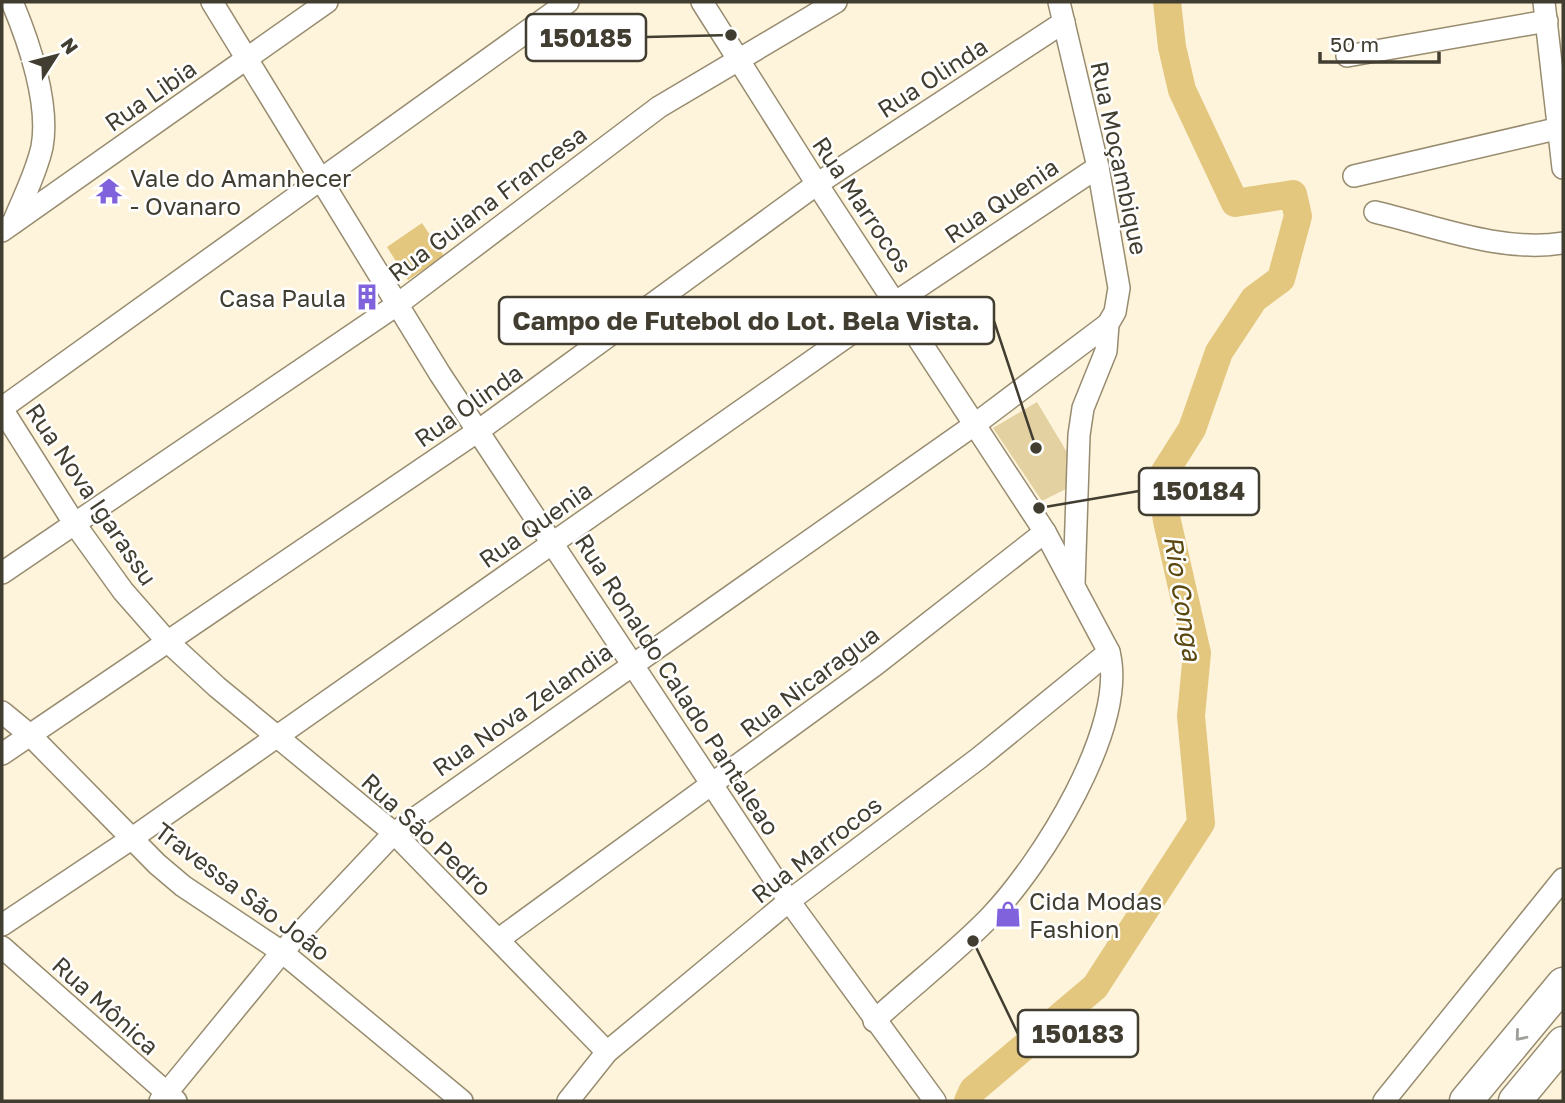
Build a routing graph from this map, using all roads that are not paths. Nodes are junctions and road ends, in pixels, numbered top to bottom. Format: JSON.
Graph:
{"nodes":[{"id":1,"x":12,"y":2,"type":"edge"},
{"id":2,"x":212,"y":2,"type":"edge"},
{"id":3,"x":327,"y":2,"type":"edge"},
{"id":4,"x":568,"y":2,"type":"edge"},
{"id":5,"x":702,"y":2,"type":"edge"},
{"id":6,"x":836,"y":2,"type":"edge"},
{"id":7,"x":1546,"y":11,"type":"edge"},
{"id":8,"x":1062,"y":12,"type":"edge"},
{"id":9,"x":1347,"y":56,"type":"dead end"},
{"id":10,"x":247,"y":60,"type":"junction"},
{"id":11,"x":739,"y":62,"type":"junction"},
{"id":12,"x":1560,"y":128,"type":"junction"},
{"id":13,"x":1098,"y":167,"type":"junction"},
{"id":14,"x":1563,"y":168,"type":"edge"},
{"id":15,"x":1354,"y":176,"type":"dead end"},
{"id":16,"x":320,"y":180,"type":"junction"},
{"id":17,"x":817,"y":184,"type":"junction"},
{"id":18,"x":1375,"y":212,"type":"dead end"},
{"id":19,"x":7,"y":227,"type":"edge"},
{"id":20,"x":1563,"y":243,"type":"edge"},
{"id":21,"x":896,"y":302,"type":"junction"},
{"id":22,"x":398,"y":304,"type":"junction"},
{"id":23,"x":1108,"y":324,"type":"junction"},
{"id":24,"x":2,"y":408,"type":"edge"},
{"id":25,"x":974,"y":425,"type":"junction"},
{"id":26,"x":478,"y":431,"type":"junction"},
{"id":27,"x":74,"y":523,"type":"junction"},
{"id":28,"x":1045,"y":532,"type":"junction"},
{"id":29,"x":554,"y":543,"type":"junction"},
{"id":30,"x":2,"y":573,"type":"edge"},
{"id":31,"x":1074,"y":584,"type":"junction"},
{"id":32,"x":166,"y":640,"type":"junction"},
{"id":33,"x":1109,"y":652,"type":"junction"},
{"id":34,"x":633,"y":663,"type":"junction"},
{"id":35,"x":2,"y":712,"type":"edge"},
{"id":36,"x":30,"y":735,"type":"junction"},
{"id":37,"x":275,"y":735,"type":"junction"},
{"id":38,"x":2,"y":754,"type":"edge"},
{"id":39,"x":713,"y":785,"type":"junction"},
{"id":40,"x":394,"y":832,"type":"junction"},
{"id":41,"x":131,"y":839,"type":"junction"},
{"id":42,"x":1563,"y":879,"type":"edge"},
{"id":43,"x":789,"y":901,"type":"junction"},
{"id":44,"x":2,"y":925,"type":"edge"},
{"id":45,"x":499,"y":939,"type":"junction"},
{"id":46,"x":2,"y":947,"type":"edge"},
{"id":47,"x":282,"y":952,"type":"junction"},
{"id":48,"x":1563,"y":984,"type":"edge"},
{"id":49,"x":874,"y":1021,"type":"junction"},
{"id":50,"x":1563,"y":1043,"type":"edge"},
{"id":51,"x":607,"y":1052,"type":"junction"},
{"id":52,"x":168,"y":1099,"type":"edge"},
{"id":53,"x":462,"y":1101,"type":"edge"},
{"id":54,"x":568,"y":1101,"type":"edge"},
{"id":55,"x":935,"y":1101,"type":"edge"},
{"id":56,"x":1384,"y":1101,"type":"edge"},
{"id":57,"x":1466,"y":1101,"type":"edge"},
{"id":58,"x":1515,"y":1101,"type":"edge"}],
"edges":[{"from":1,"to":19,"type":"street"},
{"from":2,"to":10,"type":"street","name":"Rua Ronaldo Calado Pantaleao"},
{"from":3,"to":10,"type":"street","name":"Rua Libia"},
{"from":4,"to":16,"type":"street"},
{"from":5,"to":11,"type":"street","name":"Rua Marrocos"},
{"from":6,"to":11,"type":"street","name":"Rua Guiana Francesa"},
{"from":7,"to":9,"type":"street"},
{"from":7,"to":12,"type":"street"},
{"from":8,"to":13,"type":"street","name":"Rua Moçambique"},
{"from":8,"to":17,"type":"street","name":"Rua Olinda"},
{"from":10,"to":16,"type":"street","name":"Rua Ronaldo Calado Pantaleao"},
{"from":10,"to":19,"type":"street","name":"Rua Libia"},
{"from":11,"to":17,"type":"street","name":"Rua Marrocos"},
{"from":11,"to":22,"type":"street","name":"Rua Guiana Francesa"},
{"from":12,"to":14,"type":"street"},
{"from":12,"to":15,"type":"street"},
{"from":13,"to":21,"type":"street","name":"Rua Quenia"},
{"from":13,"to":23,"type":"street","name":"Rua Moçambique"},
{"from":16,"to":22,"type":"street","name":"Rua Ronaldo Calado Pantaleao"},
{"from":16,"to":24,"type":"street"},
{"from":17,"to":21,"type":"street","name":"Rua Marrocos"},
{"from":17,"to":26,"type":"street","name":"Rua Olinda"},
{"from":18,"to":20,"type":"street"},
{"from":21,"to":25,"type":"street","name":"Rua Marrocos"},
{"from":21,"to":29,"type":"street","name":"Rua Quenia"},
{"from":22,"to":26,"type":"street","name":"Rua Ronaldo Calado Pantaleao"},
{"from":22,"to":27,"type":"street","name":"Rua Guiana Francesa"},
{"from":23,"to":25,"type":"street","name":"Rua Nova Zelandia"},
{"from":23,"to":31,"type":"street","name":"Rua Moçambique"},
{"from":24,"to":27,"type":"street","name":"Rua Nova Igarassu"},
{"from":25,"to":28,"type":"street","name":"Rua Marrocos"},
{"from":25,"to":34,"type":"street","name":"Rua Nova Zelandia"},
{"from":26,"to":29,"type":"street","name":"Rua Ronaldo Calado Pantaleao"},
{"from":26,"to":32,"type":"street","name":"Rua Olinda"},
{"from":27,"to":30,"type":"street","name":"Rua Guiana Francesa"},
{"from":27,"to":32,"type":"street","name":"Rua Nova Igarassu"},
{"from":28,"to":31,"type":"street","name":"Rua Marrocos"},
{"from":28,"to":39,"type":"street","name":"Rua Nicaragua"},
{"from":29,"to":34,"type":"street","name":"Rua Ronaldo Calado Pantaleao"},
{"from":29,"to":37,"type":"street","name":"Rua Quenia"},
{"from":31,"to":33,"type":"street","name":"Rua Marrocos"},
{"from":32,"to":36,"type":"street","name":"Rua Olinda"},
{"from":32,"to":37,"type":"street","name":"Rua São Pedro"},
{"from":33,"to":43,"type":"street","name":"Rua Marrocos"},
{"from":33,"to":49,"type":"street","name":"Rua Marrocos"},
{"from":34,"to":39,"type":"street","name":"Rua Ronaldo Calado Pantaleao"},
{"from":34,"to":40,"type":"street","name":"Rua Nova Zelandia"},
{"from":35,"to":36,"type":"street","name":"Travessa São João"},
{"from":36,"to":38,"type":"street","name":"Rua Olinda"},
{"from":36,"to":41,"type":"street","name":"Travessa São João"},
{"from":37,"to":40,"type":"street","name":"Rua São Pedro"},
{"from":37,"to":41,"type":"street","name":"Rua Quenia"},
{"from":39,"to":43,"type":"street","name":"Rua Ronaldo Calado Pantaleao"},
{"from":39,"to":45,"type":"street","name":"Rua Nicaragua"},
{"from":40,"to":45,"type":"street","name":"Rua São Pedro"},
{"from":40,"to":47,"type":"street","name":"Rua Nova Zelandia"},
{"from":41,"to":44,"type":"street","name":"Rua Quenia"},
{"from":41,"to":47,"type":"street","name":"Travessa São João"},
{"from":42,"to":56,"type":"street"},
{"from":43,"to":49,"type":"street","name":"Rua Ronaldo Calado Pantaleao"},
{"from":43,"to":51,"type":"street","name":"Rua Marrocos"},
{"from":45,"to":51,"type":"street","name":"Rua São Pedro"},
{"from":46,"to":52,"type":"street","name":"Rua Mônica"},
{"from":47,"to":52,"type":"street","name":"Rua Nova Zelandia"},
{"from":47,"to":53,"type":"street","name":"Travessa São João"},
{"from":48,"to":57,"type":"highway","one_way":true},
{"from":49,"to":55,"type":"street","name":"Rua Ronaldo Calado Pantaleao"},
{"from":50,"to":58,"type":"highway"},
{"from":51,"to":54,"type":"street","name":"Rua Marrocos"}]}
